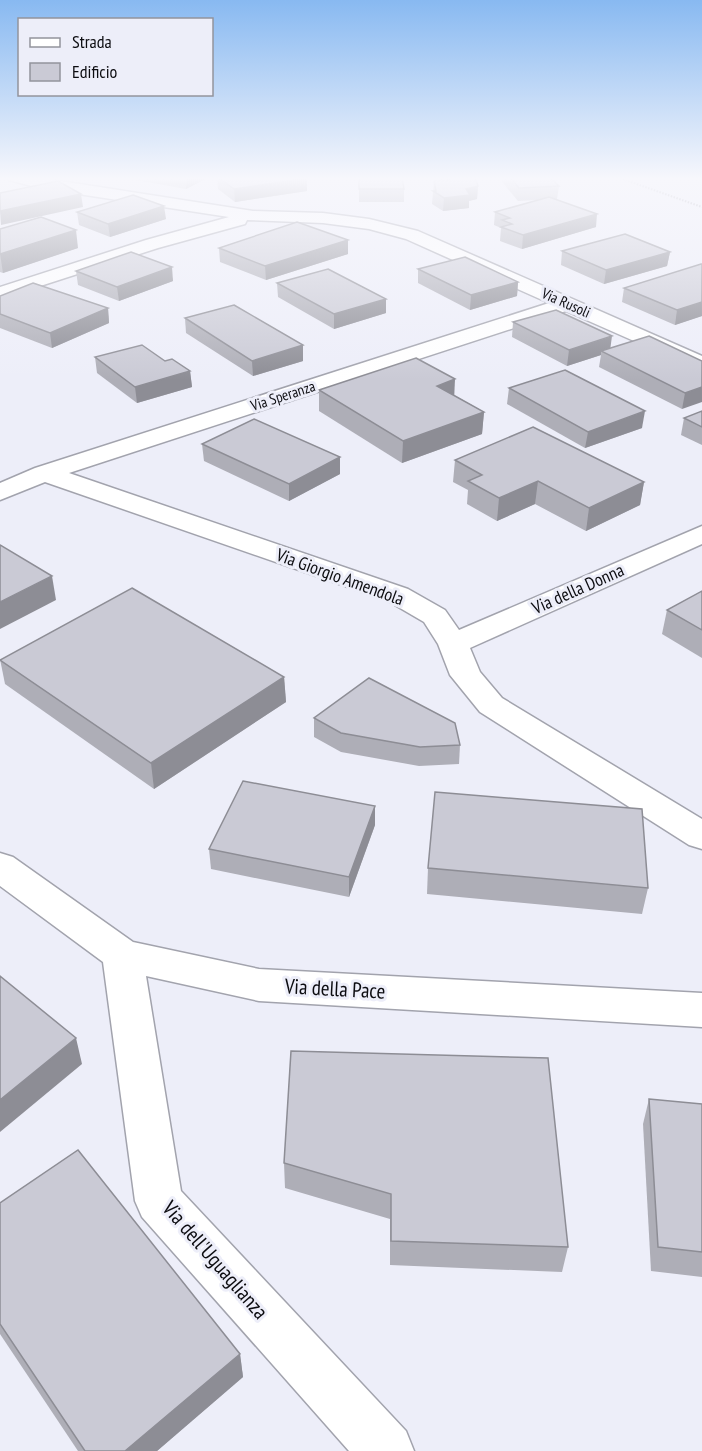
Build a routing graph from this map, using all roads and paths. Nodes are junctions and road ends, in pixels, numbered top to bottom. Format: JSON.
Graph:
{"nodes":[{"id":1,"x":147,"y":245,"type":"edge"},
{"id":2,"x":432,"y":245,"type":"edge"},
{"id":3,"x":0,"y":293,"type":"edge"},
{"id":4,"x":568,"y":304,"type":"junction"},
{"id":5,"x":702,"y":364,"type":"edge"},
{"id":6,"x":44,"y":473,"type":"junction"},
{"id":7,"x":0,"y":492,"type":"edge"},
{"id":8,"x":702,"y":534,"type":"edge"},
{"id":9,"x":453,"y":644,"type":"junction"},
{"id":10,"x":702,"y":836,"type":"edge"},
{"id":11,"x":0,"y":867,"type":"edge"},
{"id":12,"x":122,"y":955,"type":"junction"},
{"id":13,"x":702,"y":1010,"type":"edge"},
{"id":14,"x":386,"y":1451,"type":"edge"}],
"edges":[{"from":1,"to":3,"type":"street"},
{"from":2,"to":4,"type":"street","name":"Via Rusoli"},
{"from":4,"to":5,"type":"street","name":"Via Rusoli"},
{"from":4,"to":6,"type":"street","name":"Via Speranza"},
{"from":6,"to":7,"type":"street","name":"Via Speranza"},
{"from":6,"to":9,"type":"street","name":"Via Giorgio Amendola"},
{"from":8,"to":9,"type":"street","name":"Via della Donna"},
{"from":9,"to":10,"type":"street","name":"Via Giorgio Amendola"},
{"from":11,"to":12,"type":"street","name":"Via della Pace"},
{"from":12,"to":13,"type":"street","name":"Via della Pace"},
{"from":12,"to":14,"type":"street","name":"Via dell'Uguaglianza"}]}
